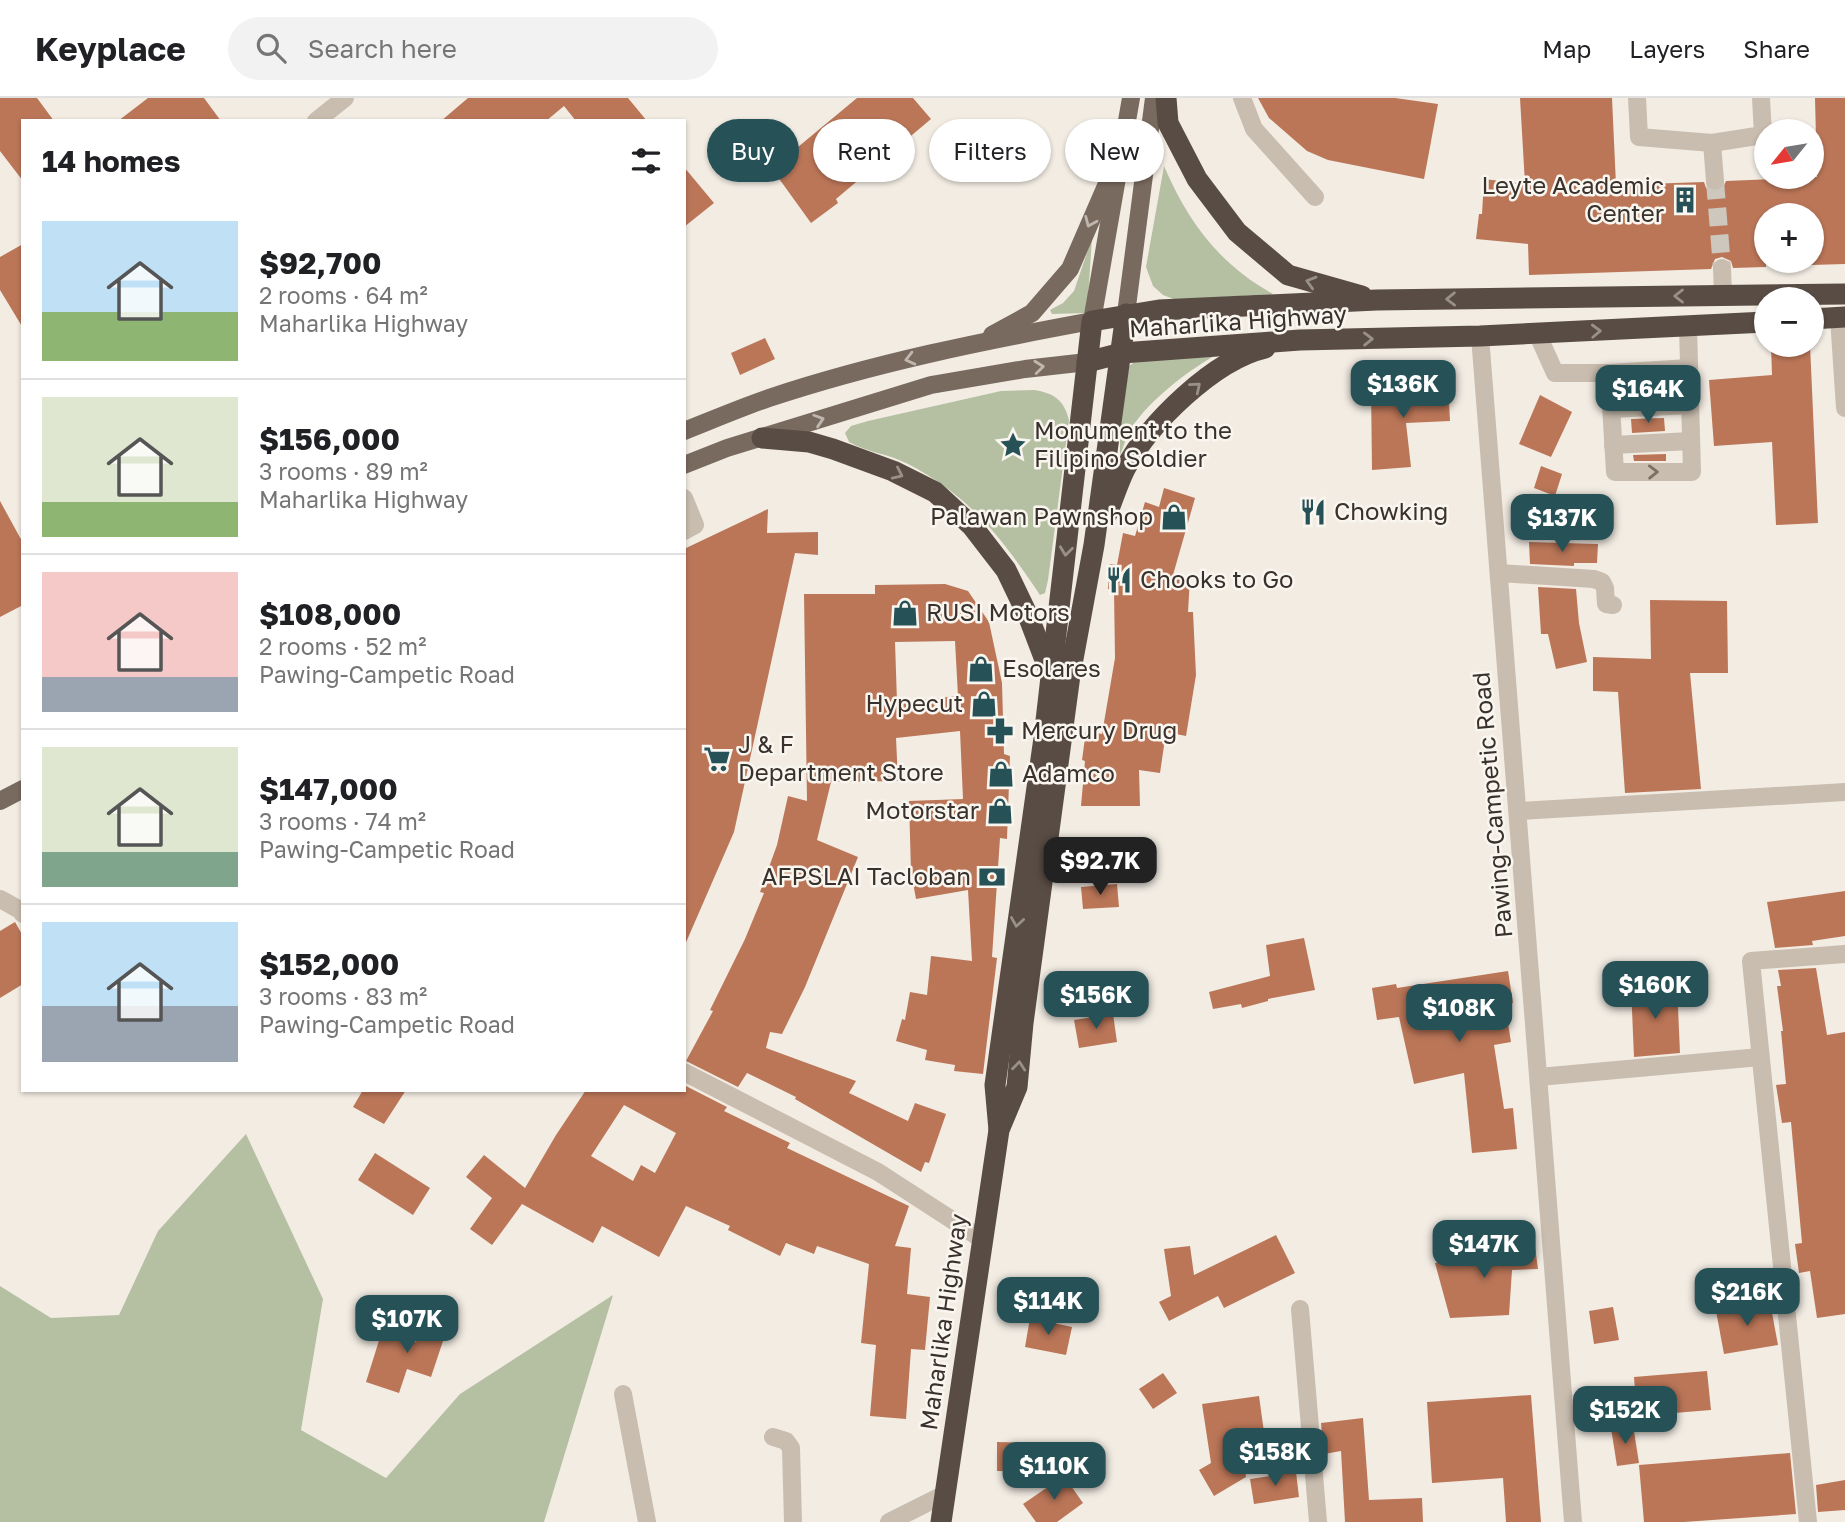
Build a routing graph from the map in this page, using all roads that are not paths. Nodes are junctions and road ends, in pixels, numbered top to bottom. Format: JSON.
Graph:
{"nodes":[{"id":1,"x":345,"y":98,"type":"edge"},
{"id":2,"x":1132,"y":98,"type":"edge"},
{"id":3,"x":1154,"y":98,"type":"edge"},
{"id":4,"x":1166,"y":98,"type":"edge"},
{"id":5,"x":1242,"y":98,"type":"edge"},
{"id":6,"x":1637,"y":98,"type":"edge"},
{"id":7,"x":1761,"y":98,"type":"edge"},
{"id":8,"x":319,"y":119,"type":"edge"},
{"id":9,"x":1129,"y":119,"type":"edge"},
{"id":10,"x":1712,"y":143,"type":"junction"},
{"id":11,"x":1715,"y":181,"type":"tunnel mouth"},
{"id":12,"x":1107,"y":182,"type":"edge"},
{"id":13,"x":1118,"y":182,"type":"edge"},
{"id":14,"x":1315,"y":197,"type":"dead end"},
{"id":15,"x":1722,"y":268,"type":"tunnel mouth"},
{"id":16,"x":1845,"y":294,"type":"edge"},
{"id":17,"x":1723,"y":296,"type":"junction"},
{"id":18,"x":1377,"y":300,"type":"junction"},
{"id":19,"x":1126,"y":314,"type":"junction"},
{"id":20,"x":1842,"y":318,"type":"edge"},
{"id":21,"x":1824,"y":319,"type":"edge"},
{"id":22,"x":1092,"y":321,"type":"junction"},
{"id":23,"x":1754,"y":323,"type":"edge"},
{"id":24,"x":1688,"y":327,"type":"junction"},
{"id":25,"x":1537,"y":333,"type":"junction"},
{"id":26,"x":1480,"y":336,"type":"junction"},
{"id":27,"x":1300,"y":340,"type":"junction"},
{"id":28,"x":976,"y":344,"type":"junction"},
{"id":29,"x":1122,"y":353,"type":"junction"},
{"id":30,"x":1087,"y":362,"type":"junction"},
{"id":31,"x":1689,"y":368,"type":"junction"},
{"id":32,"x":1609,"y":373,"type":"junction"},
{"id":33,"x":1690,"y":405,"type":"junction"},
{"id":34,"x":1845,"y":408,"type":"edge"},
{"id":35,"x":1612,"y":409,"type":"junction"},
{"id":36,"x":686,"y":430,"type":"edge"},
{"id":37,"x":762,"y":438,"type":"junction"},
{"id":38,"x":1691,"y":441,"type":"junction"},
{"id":39,"x":1613,"y":444,"type":"junction"},
{"id":40,"x":686,"y":464,"type":"edge"},
{"id":41,"x":686,"y":503,"type":"edge"},
{"id":42,"x":686,"y":530,"type":"edge"},
{"id":43,"x":1094,"y":545,"type":"junction"},
{"id":44,"x":1499,"y":573,"type":"junction"},
{"id":45,"x":1613,"y":606,"type":"dead end"},
{"id":46,"x":1052,"y":678,"type":"junction"},
{"id":47,"x":21,"y":790,"type":"edge"},
{"id":48,"x":1845,"y":792,"type":"edge"},
{"id":49,"x":0,"y":801,"type":"edge"},
{"id":50,"x":1518,"y":811,"type":"junction"},
{"id":51,"x":0,"y":899,"type":"edge"},
{"id":52,"x":21,"y":912,"type":"edge"},
{"id":53,"x":1845,"y":954,"type":"edge"},
{"id":54,"x":1760,"y":1057,"type":"junction"},
{"id":55,"x":686,"y":1073,"type":"edge"},
{"id":56,"x":1539,"y":1077,"type":"junction"},
{"id":57,"x":999,"y":1130,"type":"junction"},
{"id":58,"x":983,"y":1240,"type":"junction"},
{"id":59,"x":1300,"y":1309,"type":"dead end"},
{"id":60,"x":623,"y":1394,"type":"dead end"},
{"id":61,"x":773,"y":1437,"type":"dead end"},
{"id":62,"x":946,"y":1494,"type":"junction"},
{"id":63,"x":647,"y":1522,"type":"edge"},
{"id":64,"x":793,"y":1522,"type":"edge"},
{"id":65,"x":888,"y":1522,"type":"edge"},
{"id":66,"x":941,"y":1522,"type":"edge"},
{"id":67,"x":1318,"y":1522,"type":"edge"},
{"id":68,"x":1573,"y":1522,"type":"edge"},
{"id":69,"x":1808,"y":1522,"type":"edge"}],
"edges":[{"from":1,"to":8,"type":"street"},
{"from":2,"to":9,"type":"main road"},
{"from":3,"to":19,"type":"main road"},
{"from":18,"to":4,"type":"highway","one_way":true},
{"from":5,"to":14,"type":"street"},
{"from":6,"to":10,"type":"street"},
{"from":7,"to":10,"type":"street"},
{"from":10,"to":11,"type":"street"},
{"from":12,"to":28,"type":"main road","one_way":true},
{"from":13,"to":22,"type":"main road"},
{"from":15,"to":17,"type":"street"},
{"from":16,"to":17,"type":"highway","name":"Maharlika Highway"},
{"from":17,"to":18,"type":"highway","name":"Maharlika Highway","one_way":true},
{"from":18,"to":19,"type":"highway","name":"Maharlika Highway"},
{"from":19,"to":22,"type":"highway","name":"Maharlika Highway"},
{"from":19,"to":29,"type":"highway"},
{"from":20,"to":21,"type":"highway"},
{"from":20,"to":34,"type":"street"},
{"from":22,"to":28,"type":"main road"},
{"from":22,"to":30,"type":"highway","name":"Maharlika Highway"},
{"from":23,"to":24,"type":"highway","name":"Maharlika Highway"},
{"from":25,"to":24,"type":"highway","name":"Maharlika Highway","one_way":true},
{"from":24,"to":31,"type":"street"},
{"from":25,"to":26,"type":"highway","name":"Maharlika Highway"},
{"from":25,"to":32,"type":"street"},
{"from":27,"to":26,"type":"highway","name":"Maharlika Highway","one_way":true},
{"from":26,"to":44,"type":"street","name":"Pawing-Campetic Road"},
{"from":27,"to":29,"type":"highway","name":"Maharlika Highway"},
{"from":43,"to":27,"type":"highway","one_way":true},
{"from":28,"to":36,"type":"main road","one_way":true},
{"from":29,"to":30,"type":"highway"},
{"from":29,"to":43,"type":"highway","name":"Maharlika Highway"},
{"from":37,"to":30,"type":"main road","one_way":true},
{"from":30,"to":46,"type":"highway","name":"Maharlika Highway","one_way":true},
{"from":31,"to":32,"type":"street"},
{"from":31,"to":33,"type":"street"},
{"from":32,"to":35,"type":"street"},
{"from":33,"to":35,"type":"street"},
{"from":33,"to":38,"type":"street"},
{"from":35,"to":39,"type":"street"},
{"from":37,"to":40,"type":"main road"},
{"from":37,"to":46,"type":"highway","one_way":true},
{"from":38,"to":39,"type":"street"},
{"from":39,"to":38,"type":"street","one_way":true},
{"from":41,"to":42,"type":"street"},
{"from":57,"to":43,"type":"highway","name":"Maharlika Highway","one_way":true},
{"from":44,"to":45,"type":"street"},
{"from":44,"to":50,"type":"street","name":"Pawing-Campetic Road"},
{"from":46,"to":57,"type":"highway","name":"Maharlika Highway","one_way":true},
{"from":47,"to":49,"type":"main road"},
{"from":48,"to":50,"type":"street"},
{"from":50,"to":56,"type":"street","name":"Pawing-Campetic Road"},
{"from":51,"to":52,"type":"street"},
{"from":53,"to":54,"type":"street"},
{"from":54,"to":56,"type":"street"},
{"from":54,"to":69,"type":"street"},
{"from":55,"to":58,"type":"street"},
{"from":56,"to":68,"type":"street","name":"Pawing-Campetic Road"},
{"from":57,"to":58,"type":"highway","name":"Maharlika Highway"},
{"from":58,"to":62,"type":"highway","name":"Maharlika Highway"},
{"from":59,"to":67,"type":"street"},
{"from":60,"to":63,"type":"street"},
{"from":61,"to":64,"type":"street"},
{"from":62,"to":65,"type":"street"},
{"from":62,"to":66,"type":"highway","name":"Maharlika Highway"}]}
